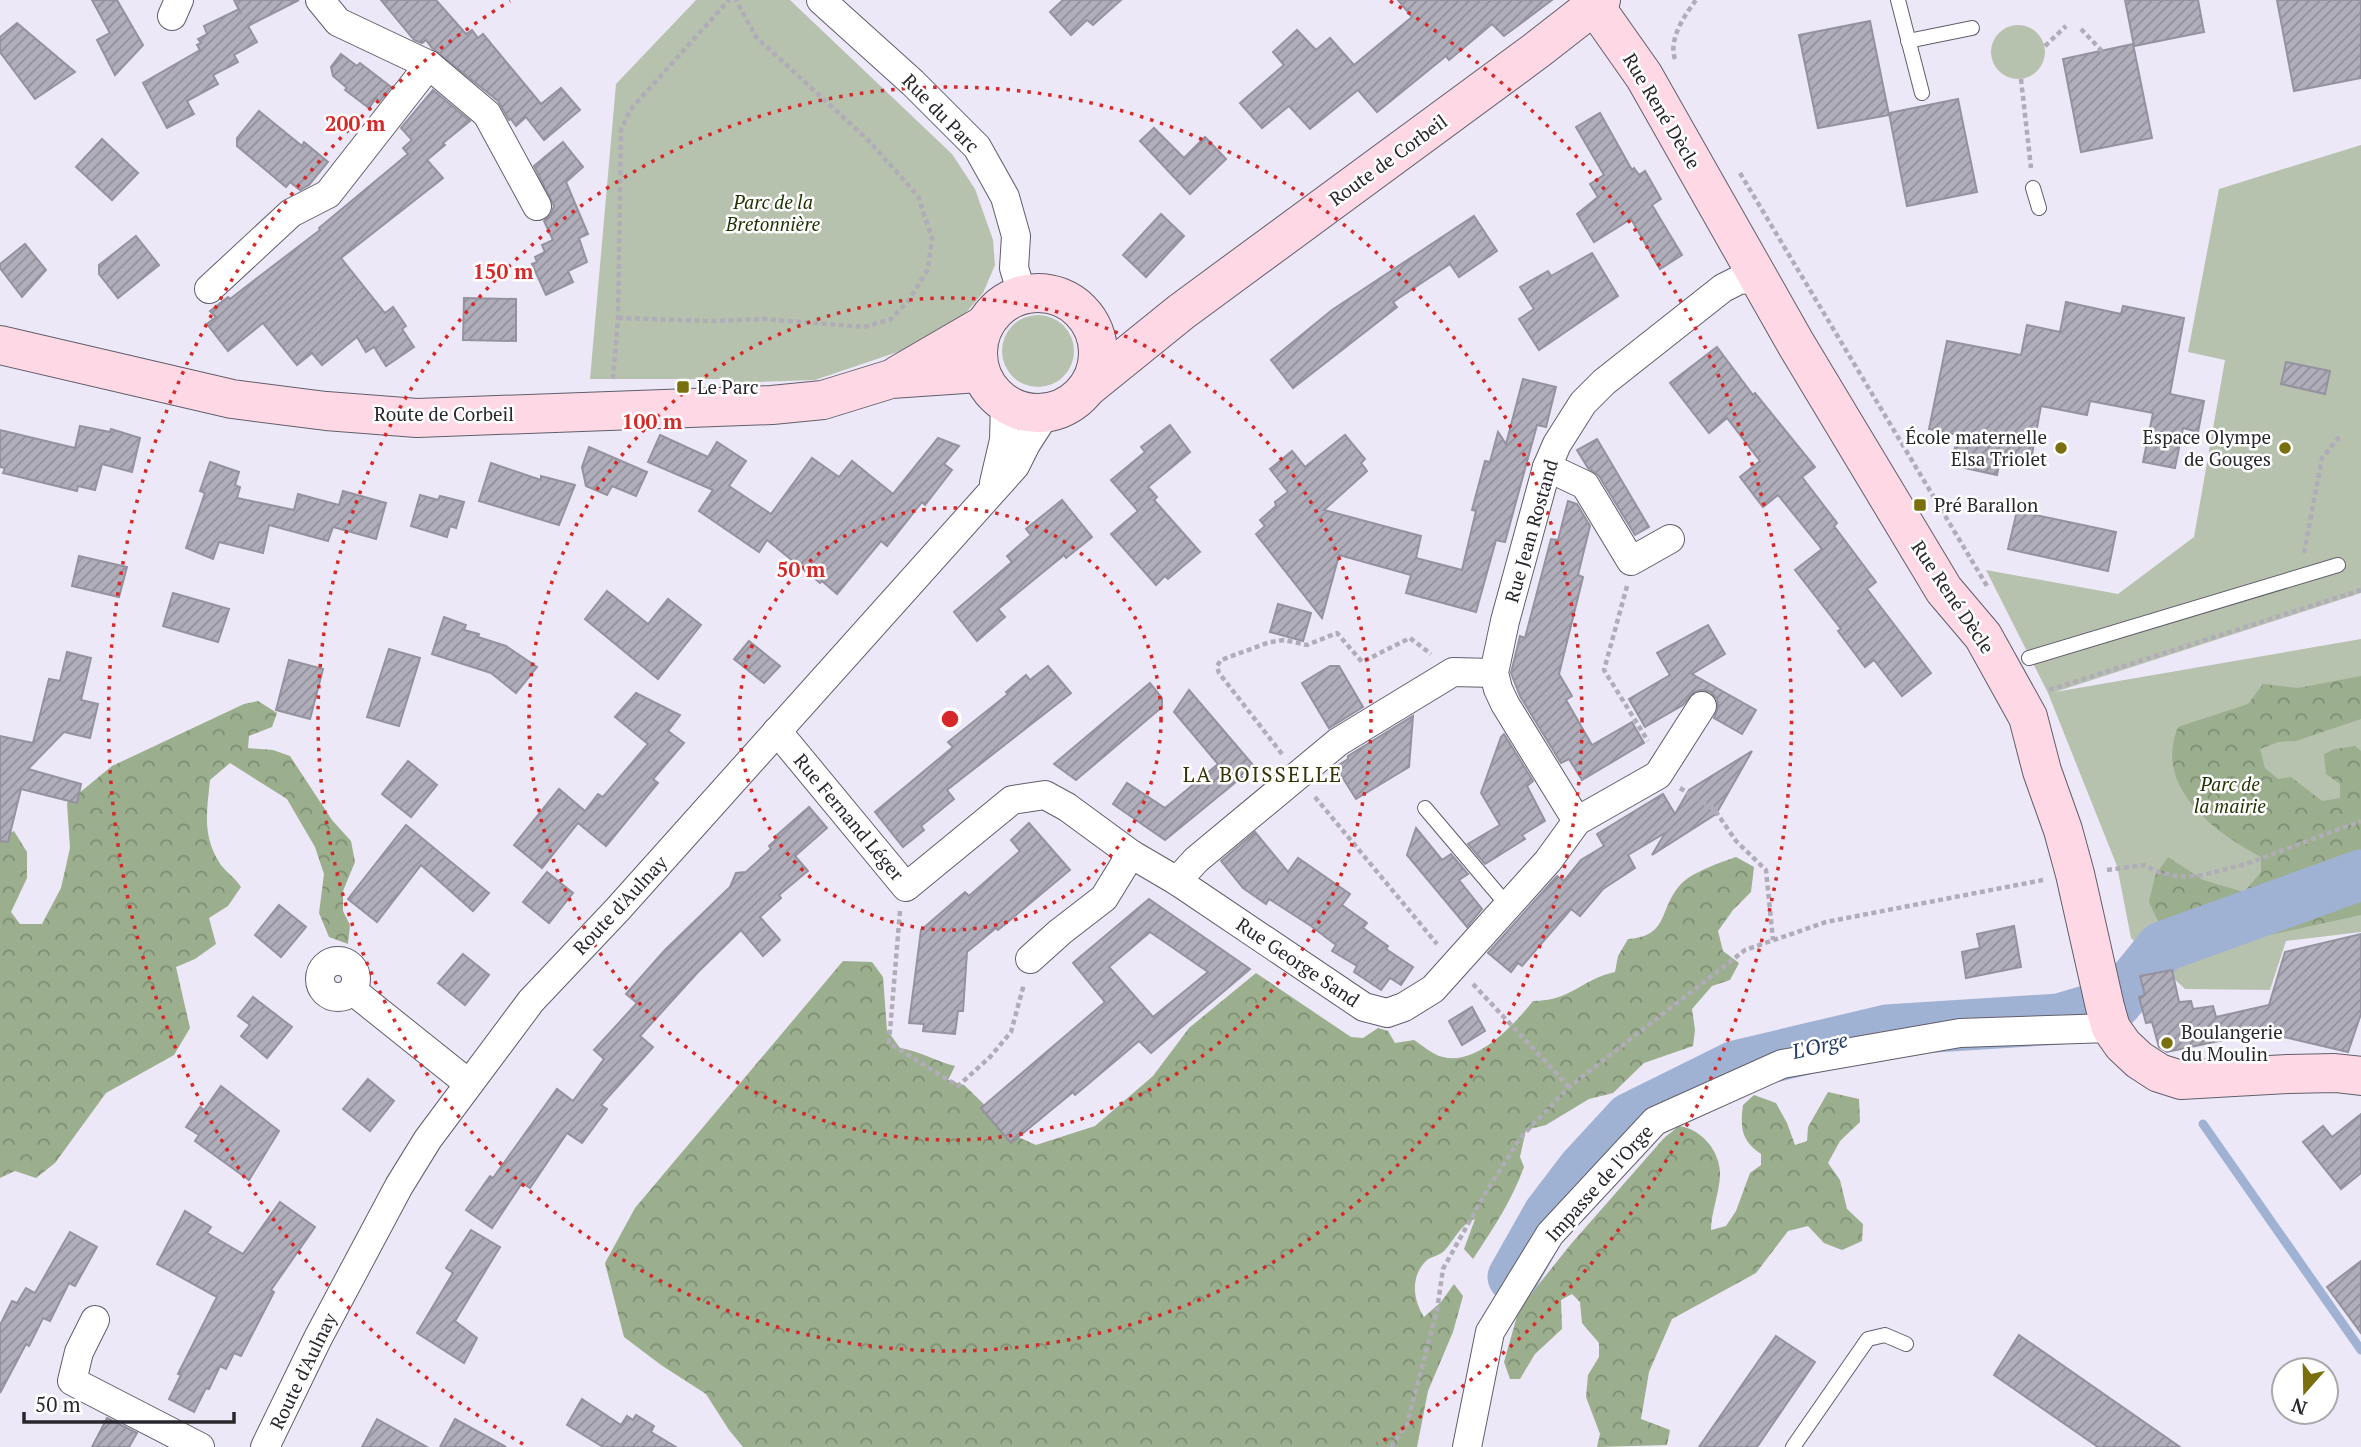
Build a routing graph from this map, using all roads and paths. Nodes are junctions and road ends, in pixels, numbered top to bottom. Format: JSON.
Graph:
{"nodes":[{"id":1,"x":320,"y":0,"type":"edge"},
{"id":2,"x":729,"y":0,"type":"edge"},
{"id":3,"x":736,"y":0,"type":"edge"},
{"id":4,"x":821,"y":0,"type":"edge"},
{"id":5,"x":1696,"y":0,"type":"edge"},
{"id":6,"x":1898,"y":0,"type":"edge"},
{"id":7,"x":1594,"y":2,"type":"edge"},
{"id":8,"x":2066,"y":26,"type":"dead end"},
{"id":9,"x":1972,"y":28,"type":"dead end"},
{"id":10,"x":2081,"y":29,"type":"dead end"},
{"id":11,"x":1908,"y":41,"type":"junction"},
{"id":12,"x":2045,"y":46,"type":"dead end"},
{"id":13,"x":2102,"y":51,"type":"dead end"},
{"id":14,"x":429,"y":65,"type":"junction"},
{"id":15,"x":1678,"y":70,"type":"dead end"},
{"id":16,"x":2021,"y":79,"type":"dead end"},
{"id":17,"x":1922,"y":93,"type":"dead end"},
{"id":18,"x":1734,"y":162,"type":"dead end"},
{"id":19,"x":2033,"y":188,"type":"joint"},
{"id":20,"x":537,"y":206,"type":"dead end"},
{"id":21,"x":2039,"y":208,"type":"dead end"},
{"id":22,"x":1759,"y":278,"type":"junction"},
{"id":23,"x":209,"y":289,"type":"dead end"},
{"id":24,"x":1021,"y":294,"type":"junction"},
{"id":25,"x":1816,"y":298,"type":"dead end"},
{"id":26,"x":1181,"y":312,"type":"junction"},
{"id":27,"x":618,"y":318,"type":"junction"},
{"id":28,"x":1087,"y":318,"type":"junction"},
{"id":29,"x":984,"y":325,"type":"junction"},
{"id":30,"x":0,"y":345,"type":"edge"},
{"id":31,"x":979,"y":373,"type":"junction"},
{"id":32,"x":891,"y":379,"type":"junction"},
{"id":33,"x":1087,"y":388,"type":"junction"},
{"id":34,"x":1004,"y":404,"type":"junction"},
{"id":35,"x":610,"y":411,"type":"junction"},
{"id":36,"x":1046,"y":413,"type":"junction"},
{"id":37,"x":2340,"y":436,"type":"dead end"},
{"id":38,"x":1547,"y":467,"type":"junction"},
{"id":39,"x":991,"y":493,"type":"junction"},
{"id":40,"x":1670,"y":539,"type":"dead end"},
{"id":41,"x":1631,"y":561,"type":"junction"},
{"id":42,"x":2338,"y":565,"type":"dead end"},
{"id":43,"x":2303,"y":576,"type":"junction"},
{"id":44,"x":2361,"y":590,"type":"edge"},
{"id":45,"x":2029,"y":658,"type":"dead end"},
{"id":46,"x":1494,"y":673,"type":"junction"},
{"id":47,"x":2048,"y":690,"type":"dead end"},
{"id":48,"x":1702,"y":706,"type":"dead end"},
{"id":49,"x":777,"y":731,"type":"junction"},
{"id":50,"x":1664,"y":767,"type":"junction"},
{"id":51,"x":1425,"y":808,"type":"dead end"},
{"id":52,"x":1577,"y":821,"type":"junction"},
{"id":53,"x":2361,"y":821,"type":"edge"},
{"id":54,"x":1131,"y":854,"type":"junction"},
{"id":55,"x":2075,"y":874,"type":"junction"},
{"id":56,"x":1177,"y":881,"type":"junction"},
{"id":57,"x":906,"y":887,"type":"junction"},
{"id":58,"x":1508,"y":906,"type":"junction"},
{"id":59,"x":1773,"y":940,"type":"junction"},
{"id":60,"x":1030,"y":959,"type":"joint"},
{"id":61,"x":1454,"y":965,"type":"junction"},
{"id":62,"x":353,"y":990,"type":"dead end"},
{"id":63,"x":2108,"y":1017,"type":"junction"},
{"id":64,"x":2361,"y":1076,"type":"edge"},
{"id":65,"x":468,"y":1083,"type":"junction"},
{"id":66,"x":1569,"y":1087,"type":"junction"},
{"id":67,"x":96,"y":1320,"type":"dead end"},
{"id":68,"x":1906,"y":1344,"type":"dead end"},
{"id":69,"x":200,"y":1447,"type":"edge"},
{"id":70,"x":265,"y":1447,"type":"edge"},
{"id":71,"x":1391,"y":1447,"type":"edge"},
{"id":72,"x":1467,"y":1447,"type":"edge"},
{"id":73,"x":1793,"y":1447,"type":"edge"}],
"edges":[{"from":1,"to":14,"type":"street"},
{"from":2,"to":27,"type":"path"},
{"from":3,"to":27,"type":"path"},
{"from":4,"to":24,"type":"street","name":"Rue du Parc"},
{"from":5,"to":15,"type":"path"},
{"from":6,"to":11,"type":"lane"},
{"from":7,"to":22,"type":"main road","name":"Rue René Dècle"},
{"from":7,"to":26,"type":"main road","name":"Route de Corbeil"},
{"from":8,"to":12,"type":"path"},
{"from":9,"to":11,"type":"lane"},
{"from":10,"to":13,"type":"path"},
{"from":11,"to":17,"type":"lane"},
{"from":14,"to":20,"type":"street"},
{"from":14,"to":23,"type":"street"},
{"from":16,"to":19,"type":"path"},
{"from":18,"to":25,"type":"path"},
{"from":19,"to":21,"type":"lane"},
{"from":22,"to":38,"type":"street","name":"Rue Jean Rostand"},
{"from":22,"to":55,"type":"main road","name":"Rue René Dècle"},
{"from":24,"to":28,"type":"main road"},
{"from":24,"to":29,"type":"main road"},
{"from":26,"to":28,"type":"main road"},
{"from":26,"to":33,"type":"main road","name":"Route de Corbeil"},
{"from":27,"to":35,"type":"path"},
{"from":28,"to":33,"type":"main road"},
{"from":29,"to":31,"type":"main road"},
{"from":29,"to":32,"type":"main road","name":"Route de Corbeil"},
{"from":30,"to":35,"type":"main road","name":"Route de Corbeil"},
{"from":31,"to":32,"type":"main road","name":"Route de Corbeil"},
{"from":31,"to":34,"type":"main road"},
{"from":32,"to":35,"type":"main road","name":"Route de Corbeil"},
{"from":33,"to":36,"type":"main road"},
{"from":34,"to":36,"type":"main road"},
{"from":34,"to":39,"type":"street"},
{"from":36,"to":39,"type":"street","name":"Route d'Aulnay"},
{"from":37,"to":43,"type":"path"},
{"from":38,"to":41,"type":"street"},
{"from":38,"to":46,"type":"street","name":"Rue Jean Rostand"},
{"from":39,"to":49,"type":"street","name":"Route d'Aulnay"},
{"from":40,"to":41,"type":"street"},
{"from":41,"to":50,"type":"path"},
{"from":42,"to":43,"type":"lane"},
{"from":43,"to":45,"type":"lane"},
{"from":44,"to":47,"type":"path"},
{"from":46,"to":52,"type":"street"},
{"from":46,"to":56,"type":"street"},
{"from":48,"to":50,"type":"street"},
{"from":49,"to":57,"type":"street","name":"Rue Fernand Léger"},
{"from":49,"to":65,"type":"street","name":"Route d'Aulnay"},
{"from":50,"to":52,"type":"street"},
{"from":50,"to":59,"type":"path"},
{"from":51,"to":58,"type":"lane"},
{"from":52,"to":58,"type":"street"},
{"from":53,"to":55,"type":"path"},
{"from":54,"to":56,"type":"street","name":"Rue Fernand Léger"},
{"from":54,"to":57,"type":"street","name":"Rue Fernand Léger"},
{"from":54,"to":60,"type":"street"},
{"from":55,"to":59,"type":"path"},
{"from":55,"to":63,"type":"main road","name":"Rue René Dècle"},
{"from":56,"to":61,"type":"street","name":"Rue George Sand"},
{"from":57,"to":60,"type":"path"},
{"from":58,"to":61,"type":"street"},
{"from":59,"to":66,"type":"path"},
{"from":61,"to":66,"type":"path"},
{"from":62,"to":65,"type":"street"},
{"from":63,"to":64,"type":"main road","name":"Rue René Dècle"},
{"from":63,"to":72,"type":"street","name":"Impasse de l'Orge"},
{"from":65,"to":70,"type":"street","name":"Route d'Aulnay"},
{"from":66,"to":71,"type":"path"},
{"from":67,"to":69,"type":"street"},
{"from":68,"to":73,"type":"lane"}]}
